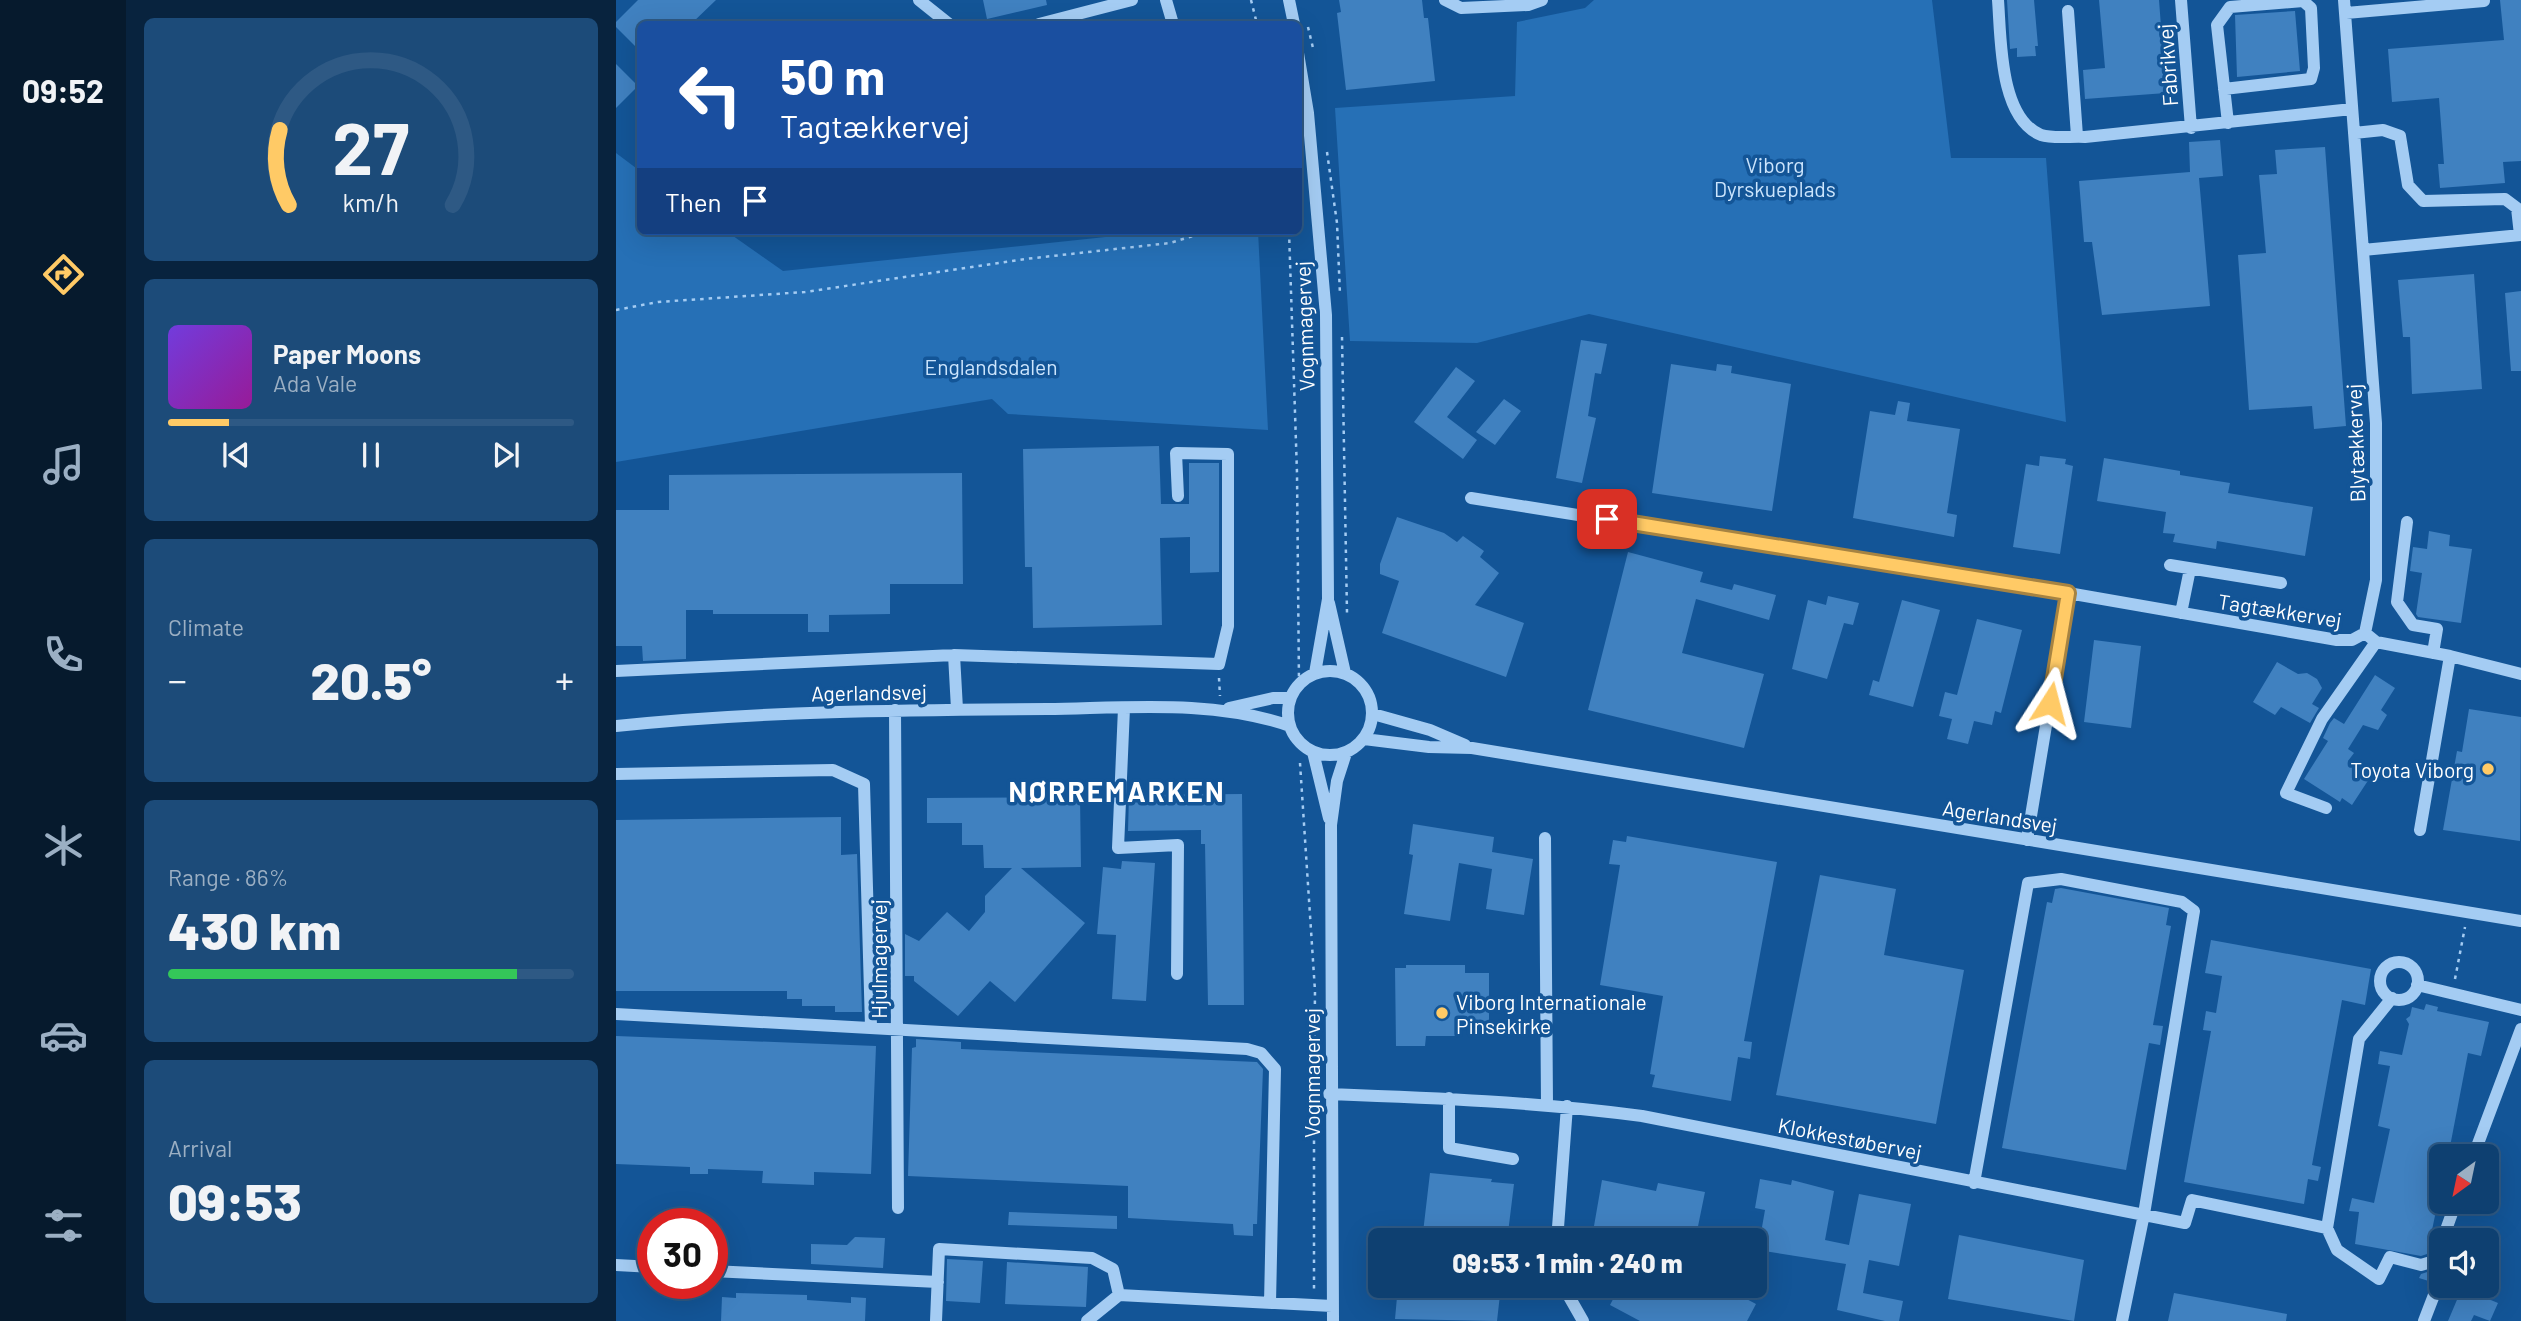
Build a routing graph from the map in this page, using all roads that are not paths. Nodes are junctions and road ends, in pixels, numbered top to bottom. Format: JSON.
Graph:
{"nodes":[{"id":1,"x":919,"y":0,"type":"edge"},
{"id":2,"x":1132,"y":0,"type":"edge"},
{"id":3,"x":1166,"y":0,"type":"edge"},
{"id":4,"x":1289,"y":0,"type":"edge"},
{"id":5,"x":1445,"y":0,"type":"edge"},
{"id":6,"x":1542,"y":0,"type":"edge"},
{"id":7,"x":1998,"y":0,"type":"edge"},
{"id":8,"x":2181,"y":0,"type":"edge"},
{"id":9,"x":2484,"y":1,"type":"edge"},
{"id":10,"x":2345,"y":6,"type":"edge"},
{"id":11,"x":2068,"y":12,"type":"dead end"},
{"id":12,"x":945,"y":21,"type":"edge"},
{"id":13,"x":1051,"y":21,"type":"edge"},
{"id":14,"x":1172,"y":21,"type":"edge"},
{"id":15,"x":1293,"y":21,"type":"edge"},
{"id":16,"x":1302,"y":77,"type":"edge"},
{"id":17,"x":2224,"y":89,"type":"junction"},
{"id":18,"x":2352,"y":109,"type":"junction"},
{"id":19,"x":2228,"y":124,"type":"junction"},
{"id":20,"x":2191,"y":128,"type":"junction"},
{"id":21,"x":2354,"y":133,"type":"junction"},
{"id":22,"x":2081,"y":137,"type":"junction"},
{"id":23,"x":2520,"y":235,"type":"edge"},
{"id":24,"x":2363,"y":250,"type":"junction"},
{"id":25,"x":1178,"y":496,"type":"dead end"},
{"id":26,"x":1471,"y":498,"type":"dead end"},
{"id":27,"x":2407,"y":522,"type":"dead end"},
{"id":28,"x":2170,"y":565,"type":"dead end"},
{"id":29,"x":2190,"y":569,"type":"junction"},
{"id":30,"x":2376,"y":580,"type":"junction"},
{"id":31,"x":2400,"y":581,"type":"junction"},
{"id":32,"x":2281,"y":583,"type":"dead end"},
{"id":33,"x":2068,"y":593,"type":"junction"},
{"id":34,"x":1328,"y":599,"type":"junction"},
{"id":35,"x":2181,"y":613,"type":"junction"},
{"id":36,"x":2365,"y":633,"type":"junction"},
{"id":37,"x":2376,"y":642,"type":"junction"},
{"id":38,"x":2433,"y":653,"type":"junction"},
{"id":39,"x":954,"y":654,"type":"junction"},
{"id":40,"x":2450,"y":656,"type":"junction"},
{"id":41,"x":616,"y":671,"type":"edge"},
{"id":42,"x":1315,"y":673,"type":"junction"},
{"id":43,"x":1345,"y":673,"type":"junction"},
{"id":44,"x":2521,"y":674,"type":"edge"},
{"id":45,"x":1290,"y":698,"type":"junction"},
{"id":46,"x":1124,"y":708,"type":"junction"},
{"id":47,"x":957,"y":709,"type":"junction"},
{"id":48,"x":895,"y":710,"type":"junction"},
{"id":49,"x":1222,"y":710,"type":"junction"},
{"id":50,"x":1373,"y":714,"type":"junction"},
{"id":51,"x":616,"y":726,"type":"edge"},
{"id":52,"x":1290,"y":726,"type":"junction"},
{"id":53,"x":1364,"y":739,"type":"junction"},
{"id":54,"x":1472,"y":748,"type":"junction"},
{"id":55,"x":1308,"y":749,"type":"junction"},
{"id":56,"x":1346,"y":753,"type":"junction"},
{"id":57,"x":616,"y":774,"type":"edge"},
{"id":58,"x":2326,"y":808,"type":"dead end"},
{"id":59,"x":1331,"y":825,"type":"junction"},
{"id":60,"x":2420,"y":830,"type":"dead end"},
{"id":61,"x":1545,"y":838,"type":"dead end"},
{"id":62,"x":2027,"y":841,"type":"junction"},
{"id":63,"x":2521,"y":921,"type":"edge"},
{"id":64,"x":1177,"y":974,"type":"dead end"},
{"id":65,"x":2417,"y":985,"type":"junction"},
{"id":66,"x":2392,"y":998,"type":"junction"},
{"id":67,"x":2521,"y":1010,"type":"edge"},
{"id":68,"x":616,"y":1014,"type":"edge"},
{"id":69,"x":871,"y":1026,"type":"junction"},
{"id":70,"x":897,"y":1027,"type":"junction"},
{"id":71,"x":2521,"y":1029,"type":"edge"},
{"id":72,"x":1329,"y":1094,"type":"junction"},
{"id":73,"x":1449,"y":1098,"type":"junction"},
{"id":74,"x":1547,"y":1104,"type":"junction"},
{"id":75,"x":1567,"y":1106,"type":"junction"},
{"id":76,"x":2478,"y":1144,"type":"edge"},
{"id":77,"x":1513,"y":1159,"type":"dead end"},
{"id":78,"x":1974,"y":1183,"type":"junction"},
{"id":79,"x":898,"y":1208,"type":"dead end"},
{"id":80,"x":2144,"y":1214,"type":"junction"},
{"id":81,"x":1558,"y":1228,"type":"edge"},
{"id":82,"x":2327,"y":1228,"type":"junction"},
{"id":83,"x":2429,"y":1263,"type":"edge"},
{"id":84,"x":616,"y":1265,"type":"edge"},
{"id":85,"x":637,"y":1266,"type":"edge"},
{"id":86,"x":728,"y":1272,"type":"edge"},
{"id":87,"x":938,"y":1282,"type":"junction"},
{"id":88,"x":1119,"y":1295,"type":"junction"},
{"id":89,"x":1569,"y":1298,"type":"edge"},
{"id":90,"x":2433,"y":1298,"type":"edge"},
{"id":91,"x":1270,"y":1303,"type":"junction"},
{"id":92,"x":1332,"y":1306,"type":"junction"},
{"id":93,"x":1579,"y":1319,"type":"edge"},
{"id":94,"x":936,"y":1321,"type":"edge"},
{"id":95,"x":1087,"y":1321,"type":"edge"},
{"id":96,"x":1333,"y":1321,"type":"edge"},
{"id":97,"x":2122,"y":1321,"type":"edge"},
{"id":98,"x":2424,"y":1321,"type":"edge"}],
"edges":[{"from":1,"to":12,"type":"street"},
{"from":2,"to":13,"type":"street"},
{"from":3,"to":14,"type":"street"},
{"from":4,"to":15,"type":"street"},
{"from":5,"to":6,"type":"street"},
{"from":7,"to":22,"type":"street"},
{"from":8,"to":20,"type":"street","name":"Fabrikvej"},
{"from":9,"to":10,"type":"street","name":"Blytækkervej"},
{"from":10,"to":18,"type":"street","name":"Blytækkervej"},
{"from":11,"to":22,"type":"street"},
{"from":16,"to":34,"type":"street","name":"Vognmagervej"},
{"from":17,"to":17,"type":"street"},
{"from":17,"to":19,"type":"street"},
{"from":18,"to":19,"type":"street"},
{"from":18,"to":21,"type":"street","name":"Blytækkervej"},
{"from":19,"to":20,"type":"street"},
{"from":20,"to":22,"type":"street"},
{"from":21,"to":23,"type":"street"},
{"from":21,"to":24,"type":"street","name":"Blytækkervej"},
{"from":23,"to":24,"type":"street"},
{"from":24,"to":30,"type":"street","name":"Blytækkervej"},
{"from":25,"to":39,"type":"street"},
{"from":26,"to":33,"type":"street","name":"Tagtækkervej"},
{"from":27,"to":31,"type":"street"},
{"from":28,"to":29,"type":"street"},
{"from":29,"to":32,"type":"street"},
{"from":29,"to":35,"type":"street"},
{"from":30,"to":31,"type":"street"},
{"from":30,"to":36,"type":"street","name":"Blytækkervej"},
{"from":31,"to":38,"type":"street"},
{"from":33,"to":35,"type":"street","name":"Tagtækkervej"},
{"from":33,"to":62,"type":"street"},
{"from":34,"to":42,"type":"street","name":"Vognmagervej"},
{"from":34,"to":43,"type":"street","name":"Vognmagervej"},
{"from":35,"to":36,"type":"street","name":"Tagtækkervej"},
{"from":36,"to":37,"type":"street","name":"Tagtækkervej"},
{"from":37,"to":38,"type":"street","name":"Tagtækkervej"},
{"from":37,"to":58,"type":"street"},
{"from":38,"to":40,"type":"street","name":"Tagtækkervej"},
{"from":39,"to":41,"type":"street"},
{"from":39,"to":47,"type":"street"},
{"from":40,"to":44,"type":"street","name":"Tagtækkervej"},
{"from":40,"to":60,"type":"street"},
{"from":42,"to":43,"type":"street"},
{"from":42,"to":45,"type":"street"},
{"from":43,"to":50,"type":"street"},
{"from":45,"to":49,"type":"street","name":"Agerlandsvej"},
{"from":45,"to":52,"type":"street"},
{"from":46,"to":47,"type":"street","name":"Agerlandsvej"},
{"from":46,"to":49,"type":"street","name":"Agerlandsvej"},
{"from":46,"to":64,"type":"street"},
{"from":47,"to":48,"type":"street","name":"Agerlandsvej"},
{"from":48,"to":51,"type":"street","name":"Agerlandsvej"},
{"from":48,"to":70,"type":"street","name":"Hjulmagervej"},
{"from":49,"to":52,"type":"street","name":"Agerlandsvej"},
{"from":50,"to":53,"type":"street"},
{"from":50,"to":54,"type":"street","name":"Agerlandsvej"},
{"from":52,"to":55,"type":"street"},
{"from":53,"to":54,"type":"street","name":"Agerlandsvej"},
{"from":53,"to":56,"type":"street"},
{"from":54,"to":62,"type":"street","name":"Agerlandsvej"},
{"from":55,"to":56,"type":"street"},
{"from":55,"to":59,"type":"street","name":"Vognmagervej"},
{"from":56,"to":59,"type":"street","name":"Vognmagervej"},
{"from":57,"to":69,"type":"street"},
{"from":59,"to":72,"type":"street","name":"Vognmagervej"},
{"from":61,"to":74,"type":"street"},
{"from":62,"to":63,"type":"street","name":"Agerlandsvej"},
{"from":65,"to":66,"type":"street"},
{"from":65,"to":66,"type":"street"},
{"from":65,"to":67,"type":"street"},
{"from":66,"to":82,"type":"street"},
{"from":68,"to":69,"type":"street"},
{"from":69,"to":70,"type":"street"},
{"from":70,"to":79,"type":"street","name":"Hjulmagervej"},
{"from":70,"to":91,"type":"street"},
{"from":71,"to":76,"type":"street"},
{"from":72,"to":73,"type":"street","name":"Klokkestøbervej"},
{"from":72,"to":92,"type":"street","name":"Vognmagervej"},
{"from":73,"to":74,"type":"street","name":"Klokkestøbervej"},
{"from":73,"to":77,"type":"street"},
{"from":74,"to":75,"type":"street","name":"Klokkestøbervej"},
{"from":75,"to":78,"type":"street","name":"Klokkestøbervej"},
{"from":75,"to":81,"type":"street"},
{"from":78,"to":80,"type":"street","name":"Klokkestøbervej"},
{"from":78,"to":80,"type":"street"},
{"from":80,"to":82,"type":"street","name":"Klokkestøbervej"},
{"from":80,"to":97,"type":"street"},
{"from":82,"to":83,"type":"street"},
{"from":84,"to":85,"type":"street"},
{"from":86,"to":87,"type":"street"},
{"from":87,"to":88,"type":"street"},
{"from":87,"to":94,"type":"street"},
{"from":88,"to":91,"type":"street"},
{"from":88,"to":95,"type":"street"},
{"from":89,"to":93,"type":"street"},
{"from":90,"to":98,"type":"street"},
{"from":91,"to":92,"type":"street"},
{"from":92,"to":96,"type":"street","name":"Vognmagervej"}]}
